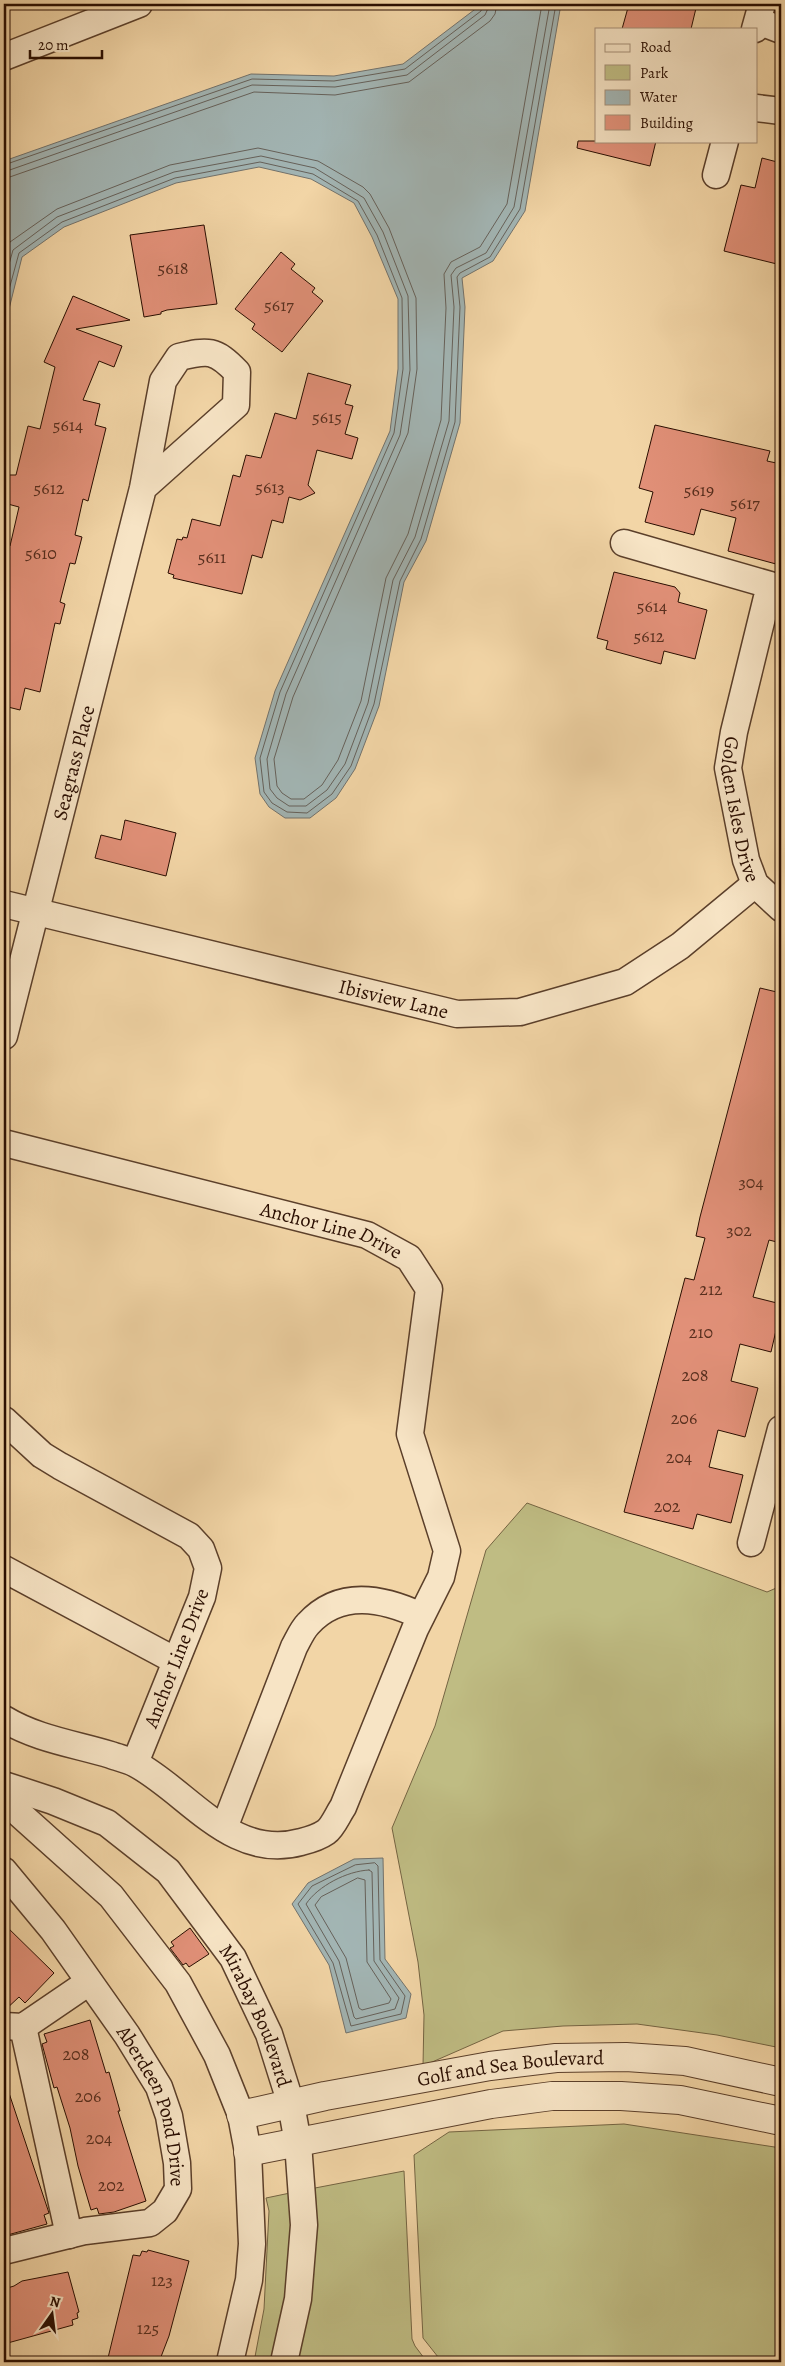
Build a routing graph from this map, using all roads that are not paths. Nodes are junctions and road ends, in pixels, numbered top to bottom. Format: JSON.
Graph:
{"nodes":[{"id":1,"x":140,"y":4,"type":"edge"},
{"id":2,"x":4,"y":57,"type":"edge"},
{"id":3,"x":758,"y":108,"type":"edge"},
{"id":4,"x":781,"y":111,"type":"edge"},
{"id":5,"x":725,"y":142,"type":"edge"},
{"id":6,"x":716,"y":176,"type":"dead end"},
{"id":7,"x":143,"y":488,"type":"junction"},
{"id":8,"x":624,"y":543,"type":"dead end"},
{"id":9,"x":755,"y":884,"type":"junction"},
{"id":10,"x":4,"y":904,"type":"edge"},
{"id":11,"x":781,"y":908,"type":"edge"},
{"id":12,"x":35,"y":912,"type":"junction"},
{"id":13,"x":4,"y":1036,"type":"edge"},
{"id":14,"x":4,"y":1143,"type":"edge"},
{"id":15,"x":4,"y":1420,"type":"edge"},
{"id":16,"x":781,"y":1429,"type":"edge"},
{"id":17,"x":777,"y":1466,"type":"edge"},
{"id":18,"x":751,"y":1543,"type":"dead end"},
{"id":19,"x":4,"y":1569,"type":"edge"},
{"id":20,"x":421,"y":1616,"type":"junction"},
{"id":21,"x":176,"y":1661,"type":"junction"},
{"id":22,"x":4,"y":1719,"type":"edge"},
{"id":23,"x":135,"y":1763,"type":"junction"},
{"id":24,"x":4,"y":1785,"type":"edge"},
{"id":25,"x":4,"y":1800,"type":"edge"},
{"id":26,"x":224,"y":1828,"type":"junction"},
{"id":27,"x":4,"y":1871,"type":"edge"},
{"id":28,"x":88,"y":1982,"type":"junction"},
{"id":29,"x":13,"y":2027,"type":"edge"},
{"id":30,"x":781,"y":2082,"type":"edge"},
{"id":31,"x":291,"y":2104,"type":"junction"},
{"id":32,"x":241,"y":2115,"type":"junction"},
{"id":33,"x":781,"y":2121,"type":"edge"},
{"id":34,"x":298,"y":2143,"type":"junction"},
{"id":35,"x":248,"y":2152,"type":"junction"},
{"id":36,"x":70,"y":2234,"type":"junction"},
{"id":37,"x":4,"y":2251,"type":"edge"},
{"id":38,"x":230,"y":2362,"type":"edge"},
{"id":39,"x":284,"y":2362,"type":"edge"}],
"edges":[{"from":1,"to":2,"type":"street"},
{"from":3,"to":4,"type":"street"},
{"from":5,"to":6,"type":"street"},
{"from":7,"to":7,"type":"street","name":"Seagrass Place"},
{"from":7,"to":12,"type":"street","name":"Seagrass Place"},
{"from":8,"to":9,"type":"street","name":"Golden Isles Drive"},
{"from":9,"to":11,"type":"street","name":"Golden Isles Drive"},
{"from":9,"to":12,"type":"street","name":"Ibisview Lane"},
{"from":10,"to":12,"type":"street","name":"Ibisview Lane"},
{"from":12,"to":13,"type":"street","name":"Seagrass Place"},
{"from":14,"to":20,"type":"street","name":"Anchor Line Drive"},
{"from":15,"to":21,"type":"street","name":"Anchor Line Drive"},
{"from":16,"to":17,"type":"street"},
{"from":17,"to":18,"type":"street"},
{"from":19,"to":21,"type":"street"},
{"from":20,"to":26,"type":"street"},
{"from":20,"to":26,"type":"street","name":"Anchor Line Drive"},
{"from":21,"to":23,"type":"street","name":"Anchor Line Drive"},
{"from":22,"to":23,"type":"street","name":"Anchor Line Drive"},
{"from":23,"to":26,"type":"street","name":"Anchor Line Drive"},
{"from":24,"to":31,"type":"street","name":"Mirabay Boulevard"},
{"from":25,"to":32,"type":"street"},
{"from":27,"to":28,"type":"street","name":"Aberdeen Pond Drive"},
{"from":28,"to":29,"type":"street"},
{"from":28,"to":36,"type":"street","name":"Aberdeen Pond Drive"},
{"from":29,"to":36,"type":"street"},
{"from":30,"to":31,"type":"street","name":"Golf and Sea Boulevard"},
{"from":31,"to":32,"type":"street","name":"Golf and Sea Boulevard"},
{"from":31,"to":34,"type":"street","name":"Mirabay Boulevard"},
{"from":32,"to":35,"type":"street"},
{"from":33,"to":34,"type":"street","name":"Golf and Sea Boulevard"},
{"from":34,"to":35,"type":"street","name":"Golf and Sea Boulevard"},
{"from":34,"to":39,"type":"street","name":"Mirabay Boulevard"},
{"from":35,"to":38,"type":"street"},
{"from":36,"to":37,"type":"street","name":"Aberdeen Pond Drive"}]}
